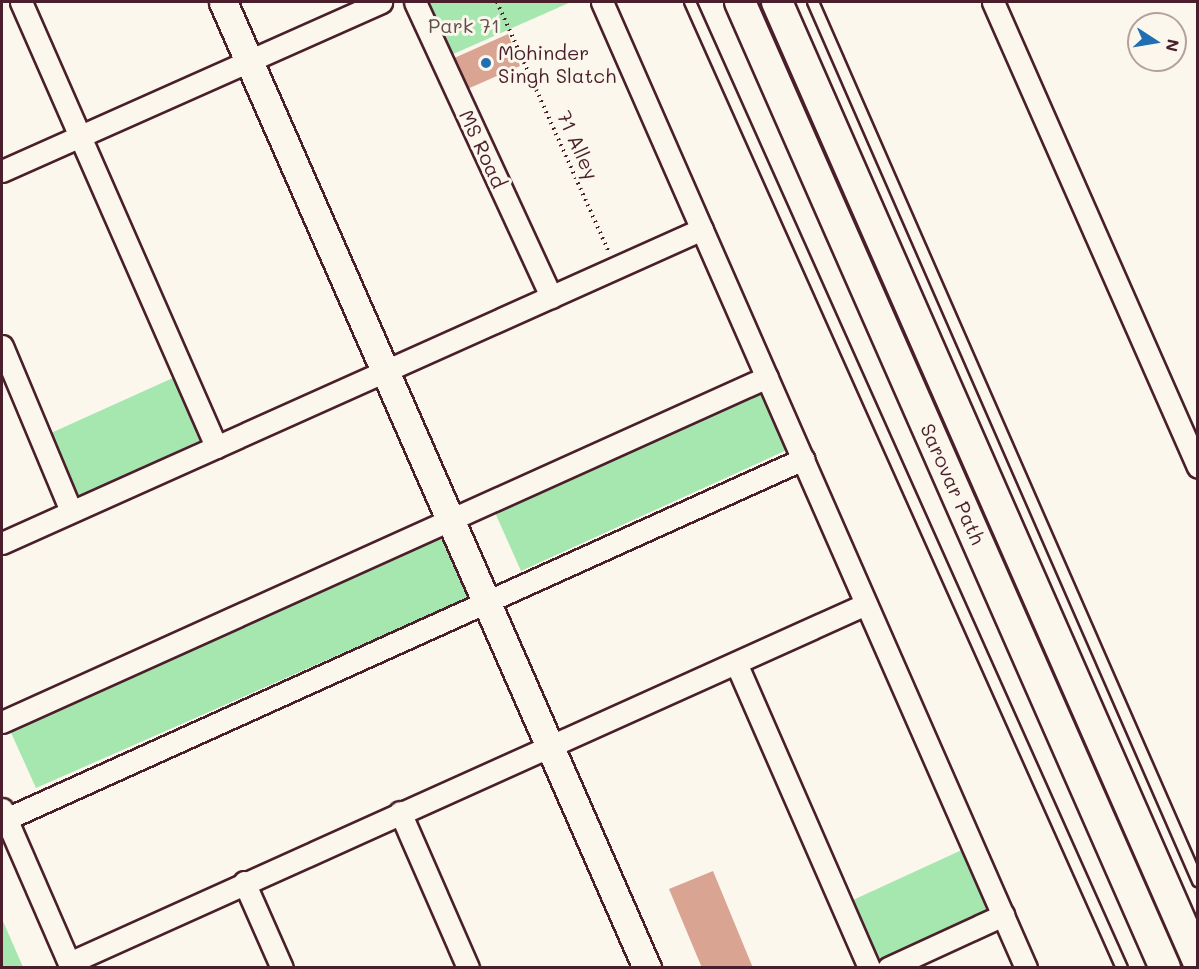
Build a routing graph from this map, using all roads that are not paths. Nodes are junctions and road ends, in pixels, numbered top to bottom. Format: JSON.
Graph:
{"nodes":[{"id":1,"x":21,"y":2,"type":"edge"},
{"id":2,"x":223,"y":2,"type":"edge"},
{"id":3,"x":381,"y":2,"type":"edge"},
{"id":4,"x":415,"y":2,"type":"edge"},
{"id":5,"x":602,"y":2,"type":"edge"},
{"id":6,"x":690,"y":2,"type":"edge"},
{"id":7,"x":740,"y":2,"type":"edge"},
{"id":8,"x":777,"y":2,"type":"edge"},
{"id":9,"x":813,"y":2,"type":"edge"},
{"id":10,"x":993,"y":2,"type":"edge"},
{"id":11,"x":249,"y":60,"type":"junction"},
{"id":12,"x":80,"y":136,"type":"junction"},
{"id":13,"x":2,"y":171,"type":"edge"},
{"id":14,"x":702,"y":229,"type":"junction"},
{"id":15,"x":551,"y":297,"type":"junction"},
{"id":16,"x":2,"y":346,"type":"edge"},
{"id":17,"x":385,"y":371,"type":"junction"},
{"id":18,"x":767,"y":377,"type":"junction"},
{"id":19,"x":216,"y":447,"type":"junction"},
{"id":20,"x":803,"y":459,"type":"junction"},
{"id":21,"x":1197,"y":467,"type":"edge"},
{"id":22,"x":71,"y":511,"type":"junction"},
{"id":23,"x":450,"y":518,"type":"junction"},
{"id":24,"x":2,"y":543,"type":"edge"},
{"id":25,"x":486,"y":601,"type":"junction"},
{"id":26,"x":866,"y":604,"type":"junction"},
{"id":27,"x":736,"y":663,"type":"junction"},
{"id":28,"x":2,"y":722,"type":"edge"},
{"id":29,"x":549,"y":745,"type":"junction"},
{"id":30,"x":400,"y":812,"type":"junction"},
{"id":31,"x":4,"y":814,"type":"edge"},
{"id":32,"x":1197,"y":881,"type":"edge"},
{"id":33,"x":244,"y":882,"type":"junction"},
{"id":34,"x":1003,"y":915,"type":"junction"},
{"id":35,"x":1197,"y":961,"type":"edge"},
{"id":36,"x":70,"y":965,"type":"edge"},
{"id":37,"x":282,"y":968,"type":"edge"},
{"id":38,"x":468,"y":968,"type":"edge"},
{"id":39,"x":647,"y":968,"type":"edge"},
{"id":40,"x":869,"y":968,"type":"edge"},
{"id":41,"x":888,"y":968,"type":"edge"},
{"id":42,"x":1026,"y":968,"type":"edge"},
{"id":43,"x":1122,"y":968,"type":"edge"},
{"id":44,"x":1165,"y":968,"type":"edge"}],
"edges":[{"from":1,"to":12,"type":"street"},
{"from":2,"to":11,"type":"street"},
{"from":3,"to":11,"type":"street"},
{"from":4,"to":15,"type":"street","name":"MS Road"},
{"from":5,"to":14,"type":"street"},
{"from":6,"to":43,"type":"lane"},
{"from":7,"to":44,"type":"main road","name":"Sarovar Path"},
{"from":8,"to":35,"type":"main road","name":"Sarovar Path"},
{"from":9,"to":32,"type":"lane"},
{"from":10,"to":21,"type":"street"},
{"from":11,"to":12,"type":"street"},
{"from":11,"to":17,"type":"street"},
{"from":12,"to":13,"type":"street"},
{"from":12,"to":19,"type":"street"},
{"from":14,"to":15,"type":"street"},
{"from":14,"to":18,"type":"street"},
{"from":15,"to":17,"type":"street"},
{"from":16,"to":22,"type":"street"},
{"from":17,"to":19,"type":"street"},
{"from":17,"to":23,"type":"street"},
{"from":18,"to":20,"type":"street"},
{"from":18,"to":23,"type":"street"},
{"from":19,"to":22,"type":"street"},
{"from":20,"to":25,"type":"street"},
{"from":20,"to":26,"type":"street"},
{"from":22,"to":24,"type":"street"},
{"from":23,"to":25,"type":"street"},
{"from":23,"to":28,"type":"street"},
{"from":25,"to":29,"type":"street"},
{"from":25,"to":31,"type":"street"},
{"from":26,"to":27,"type":"street"},
{"from":26,"to":34,"type":"street"},
{"from":27,"to":29,"type":"street"},
{"from":27,"to":40,"type":"street"},
{"from":29,"to":30,"type":"street"},
{"from":29,"to":39,"type":"street"},
{"from":30,"to":33,"type":"street"},
{"from":30,"to":38,"type":"street"},
{"from":31,"to":36,"type":"street"},
{"from":33,"to":36,"type":"street"},
{"from":33,"to":37,"type":"street"},
{"from":34,"to":41,"type":"street"},
{"from":34,"to":42,"type":"street"}]}
